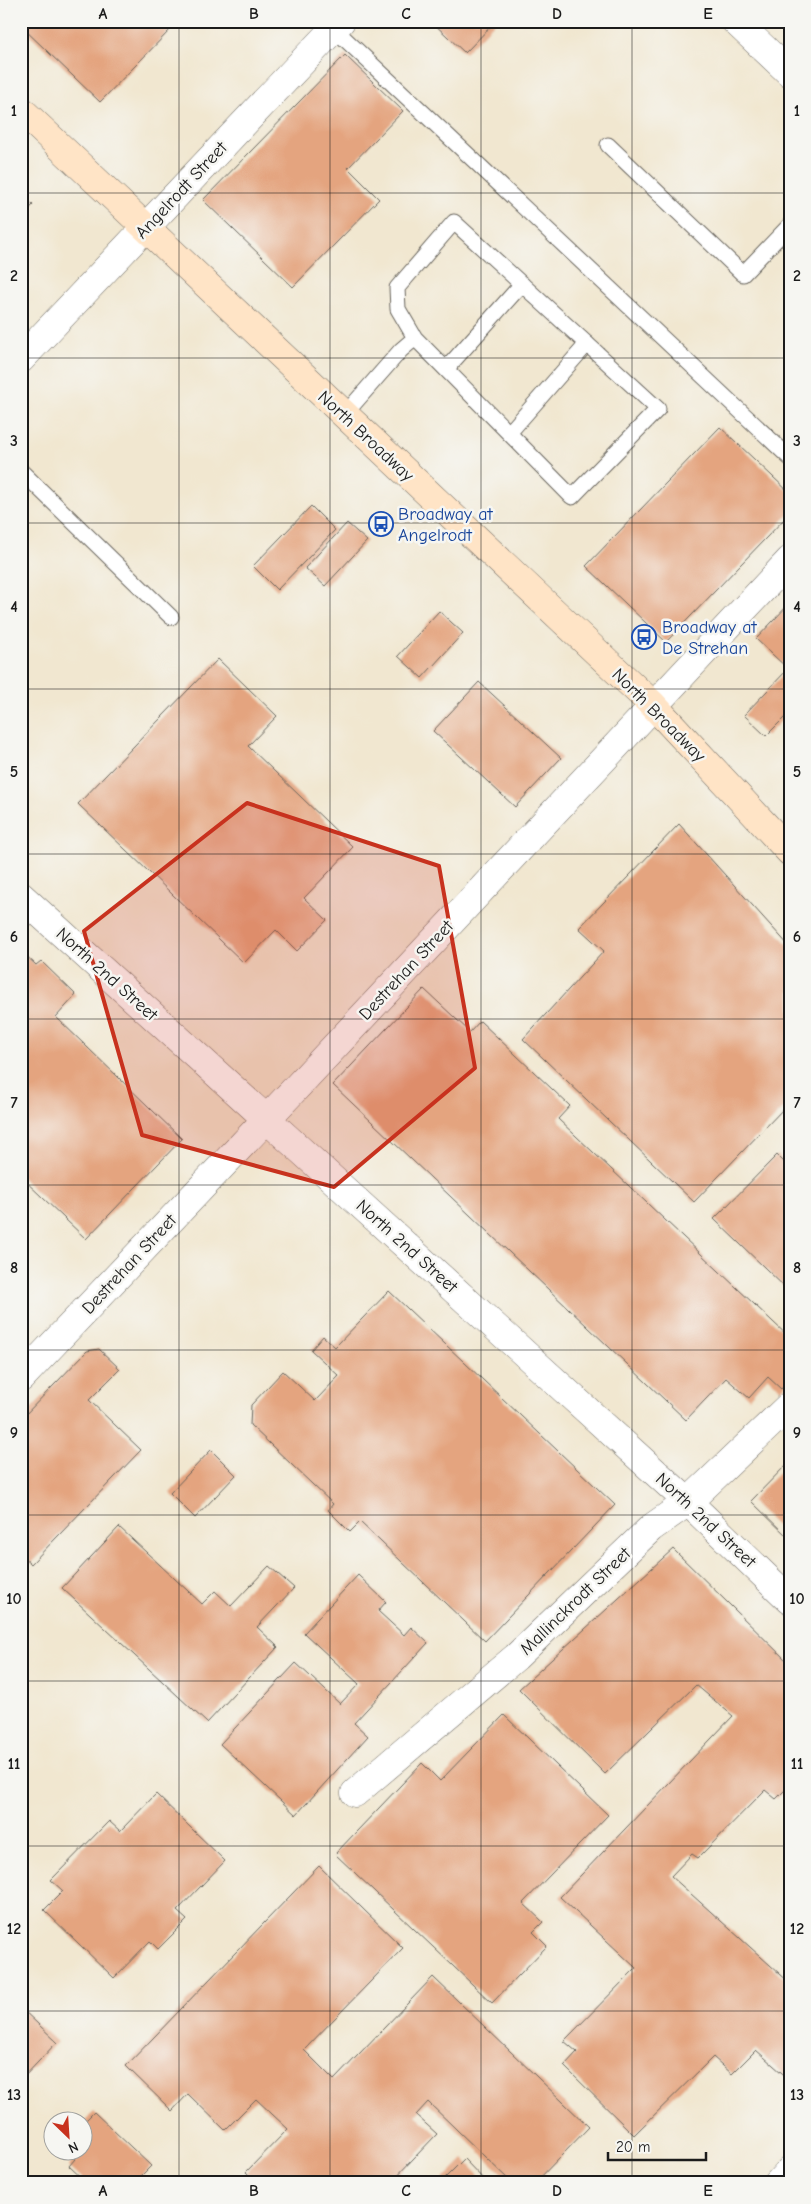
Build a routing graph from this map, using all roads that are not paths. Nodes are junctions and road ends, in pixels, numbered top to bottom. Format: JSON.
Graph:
{"nodes":[{"id":1,"x":735,"y":21,"type":"edge"},
{"id":2,"x":334,"y":24,"type":"edge"},
{"id":3,"x":790,"y":73,"type":"edge"},
{"id":4,"x":21,"y":110,"type":"edge"},
{"id":5,"x":608,"y":145,"type":"dead end"},
{"id":6,"x":790,"y":225,"type":"edge"},
{"id":7,"x":146,"y":227,"type":"junction"},
{"id":8,"x":522,"y":284,"type":"junction"},
{"id":9,"x":415,"y":338,"type":"junction"},
{"id":10,"x":587,"y":344,"type":"junction"},
{"id":11,"x":21,"y":359,"type":"edge"},
{"id":12,"x":446,"y":369,"type":"junction"},
{"id":13,"x":344,"y":415,"type":"junction"},
{"id":14,"x":509,"y":433,"type":"junction"},
{"id":15,"x":790,"y":458,"type":"edge"},
{"id":16,"x":21,"y":471,"type":"edge"},
{"id":17,"x":790,"y":560,"type":"edge"},
{"id":18,"x":170,"y":617,"type":"dead end"},
{"id":19,"x":652,"y":705,"type":"junction"},
{"id":20,"x":790,"y":852,"type":"edge"},
{"id":21,"x":21,"y":896,"type":"edge"},
{"id":22,"x":266,"y":1119,"type":"junction"},
{"id":23,"x":21,"y":1378,"type":"edge"},
{"id":24,"x":790,"y":1405,"type":"edge"},
{"id":25,"x":688,"y":1502,"type":"junction"},
{"id":26,"x":790,"y":1600,"type":"edge"},
{"id":27,"x":355,"y":1793,"type":"dead end"},
{"id":28,"x":790,"y":2170,"type":"edge"},
{"id":29,"x":778,"y":2183,"type":"edge"}],
"edges":[{"from":1,"to":3,"type":"street"},
{"from":2,"to":7,"type":"street","name":"Angelrodt Street"},
{"from":2,"to":15,"type":"lane"},
{"from":4,"to":7,"type":"main road","name":"North Broadway"},
{"from":5,"to":6,"type":"lane"},
{"from":7,"to":11,"type":"street","name":"Angelrodt Street"},
{"from":7,"to":13,"type":"main road","name":"North Broadway"},
{"from":8,"to":9,"type":"lane"},
{"from":8,"to":10,"type":"lane"},
{"from":8,"to":12,"type":"lane"},
{"from":9,"to":12,"type":"lane"},
{"from":9,"to":13,"type":"lane"},
{"from":10,"to":14,"type":"lane"},
{"from":10,"to":14,"type":"lane"},
{"from":12,"to":14,"type":"lane"},
{"from":13,"to":19,"type":"main road","name":"North Broadway"},
{"from":16,"to":18,"type":"lane"},
{"from":17,"to":19,"type":"street","name":"Destrehan Street"},
{"from":19,"to":20,"type":"main road","name":"North Broadway"},
{"from":19,"to":22,"type":"street","name":"Destrehan Street"},
{"from":21,"to":22,"type":"street","name":"North 2nd Street"},
{"from":22,"to":23,"type":"street","name":"Destrehan Street"},
{"from":22,"to":25,"type":"street","name":"North 2nd Street"},
{"from":24,"to":25,"type":"street","name":"Mallinckrodt Street"},
{"from":25,"to":26,"type":"street","name":"North 2nd Street"},
{"from":25,"to":27,"type":"street","name":"Mallinckrodt Street"},
{"from":28,"to":29,"type":"street"}]}
